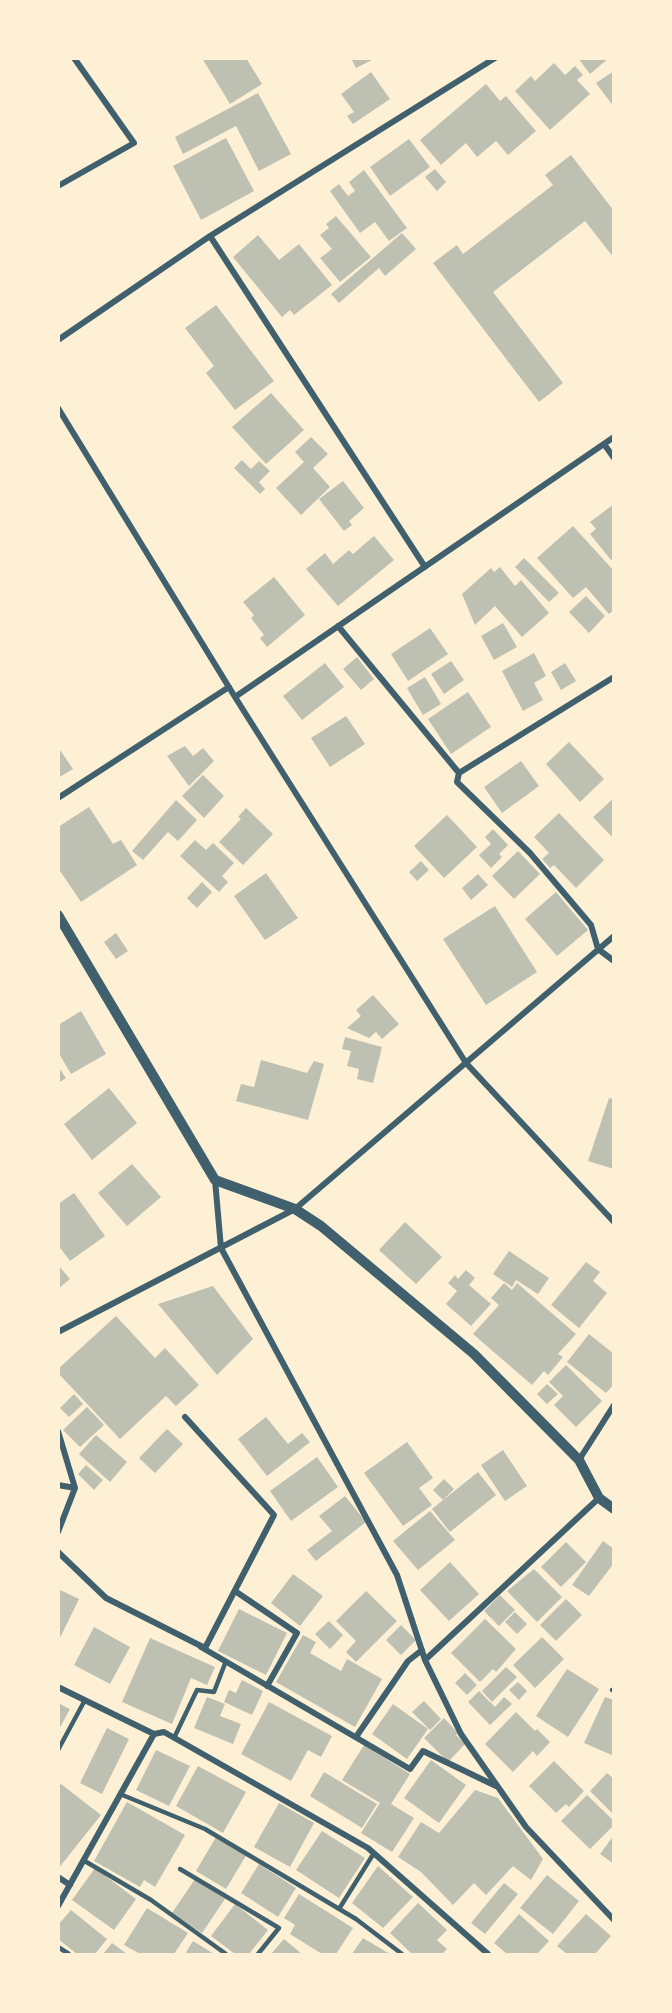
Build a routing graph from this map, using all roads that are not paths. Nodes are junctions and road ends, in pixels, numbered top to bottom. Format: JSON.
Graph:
{"nodes":[{"id":1,"x":74,"y":58,"type":"edge"},
{"id":2,"x":495,"y":58,"type":"edge"},
{"id":3,"x":58,"y":186,"type":"edge"},
{"id":4,"x":210,"y":236,"type":"junction"},
{"id":5,"x":58,"y":340,"type":"edge"},
{"id":6,"x":58,"y":408,"type":"edge"},
{"id":7,"x":614,"y":437,"type":"edge"},
{"id":8,"x":604,"y":444,"type":"junction"},
{"id":9,"x":614,"y":458,"type":"edge"},
{"id":10,"x":424,"y":567,"type":"junction"},
{"id":11,"x":338,"y":626,"type":"junction"},
{"id":12,"x":614,"y":677,"type":"edge"},
{"id":13,"x":229,"y":687,"type":"junction"},
{"id":14,"x":235,"y":697,"type":"junction"},
{"id":15,"x":459,"y":772,"type":"junction"},
{"id":16,"x":58,"y":798,"type":"edge"},
{"id":17,"x":58,"y":915,"type":"edge"},
{"id":18,"x":614,"y":936,"type":"edge"},
{"id":19,"x":598,"y":950,"type":"junction"},
{"id":20,"x":614,"y":961,"type":"edge"},
{"id":21,"x":466,"y":1063,"type":"junction"},
{"id":22,"x":215,"y":1180,"type":"junction"},
{"id":23,"x":295,"y":1209,"type":"junction"},
{"id":24,"x":614,"y":1222,"type":"edge"},
{"id":25,"x":221,"y":1248,"type":"junction"},
{"id":26,"x":58,"y":1332,"type":"edge"},
{"id":27,"x":614,"y":1405,"type":"edge"},
{"id":28,"x":185,"y":1417,"type":"dead end"},
{"id":29,"x":58,"y":1431,"type":"edge"},
{"id":30,"x":579,"y":1460,"type":"junction"},
{"id":31,"x":58,"y":1485,"type":"edge"},
{"id":32,"x":75,"y":1488,"type":"junction"},
{"id":33,"x":599,"y":1498,"type":"junction"},
{"id":34,"x":614,"y":1509,"type":"edge"},
{"id":35,"x":58,"y":1532,"type":"edge"},
{"id":36,"x":58,"y":1552,"type":"edge"},
{"id":37,"x":235,"y":1591,"type":"junction"},
{"id":38,"x":201,"y":1646,"type":"junction"},
{"id":39,"x":422,"y":1650,"type":"junction"},
{"id":40,"x":425,"y":1660,"type":"junction"},
{"id":41,"x":226,"y":1661,"type":"junction"},
{"id":42,"x":267,"y":1686,"type":"junction"},
{"id":43,"x":58,"y":1687,"type":"edge"},
{"id":44,"x":85,"y":1700,"type":"junction"},
{"id":45,"x":154,"y":1734,"type":"junction"},
{"id":46,"x":356,"y":1737,"type":"junction"},
{"id":47,"x":174,"y":1738,"type":"junction"},
{"id":48,"x":58,"y":1750,"type":"edge"},
{"id":49,"x":498,"y":1787,"type":"junction"},
{"id":50,"x":120,"y":1794,"type":"junction"},
{"id":51,"x":374,"y":1853,"type":"junction"},
{"id":52,"x":83,"y":1860,"type":"junction"},
{"id":53,"x":180,"y":1869,"type":"dead end"},
{"id":54,"x":58,"y":1877,"type":"edge"},
{"id":55,"x":70,"y":1885,"type":"junction"},
{"id":56,"x":58,"y":1906,"type":"edge"},
{"id":57,"x":339,"y":1909,"type":"junction"},
{"id":58,"x":614,"y":1920,"type":"edge"},
{"id":59,"x":58,"y":1947,"type":"edge"},
{"id":60,"x":69,"y":1954,"type":"edge"},
{"id":61,"x":226,"y":1954,"type":"edge"},
{"id":62,"x":258,"y":1954,"type":"edge"},
{"id":63,"x":402,"y":1954,"type":"edge"},
{"id":64,"x":488,"y":1954,"type":"edge"}],
"edges":[{"from":1,"to":3,"type":"street"},
{"from":2,"to":4,"type":"street"},
{"from":4,"to":5,"type":"street"},
{"from":4,"to":10,"type":"street"},
{"from":6,"to":13,"type":"street"},
{"from":7,"to":8,"type":"street"},
{"from":8,"to":9,"type":"street"},
{"from":8,"to":10,"type":"street"},
{"from":10,"to":11,"type":"street"},
{"from":11,"to":14,"type":"street"},
{"from":11,"to":15,"type":"street"},
{"from":12,"to":15,"type":"street"},
{"from":13,"to":14,"type":"street"},
{"from":13,"to":16,"type":"street"},
{"from":14,"to":21,"type":"street"},
{"from":15,"to":19,"type":"street"},
{"from":17,"to":22,"type":"street"},
{"from":18,"to":19,"type":"street"},
{"from":19,"to":20,"type":"street"},
{"from":19,"to":21,"type":"street"},
{"from":21,"to":23,"type":"street"},
{"from":21,"to":24,"type":"street"},
{"from":22,"to":23,"type":"street"},
{"from":22,"to":25,"type":"street"},
{"from":23,"to":25,"type":"street"},
{"from":23,"to":30,"type":"street"},
{"from":25,"to":26,"type":"street"},
{"from":25,"to":39,"type":"street"},
{"from":27,"to":30,"type":"street"},
{"from":28,"to":37,"type":"street"},
{"from":29,"to":32,"type":"street"},
{"from":30,"to":33,"type":"street"},
{"from":31,"to":32,"type":"street"},
{"from":32,"to":35,"type":"street"},
{"from":33,"to":34,"type":"street"},
{"from":33,"to":40,"type":"street"},
{"from":36,"to":38,"type":"street"},
{"from":37,"to":38,"type":"street"},
{"from":37,"to":42,"type":"street"},
{"from":38,"to":41,"type":"street"},
{"from":39,"to":40,"type":"street"},
{"from":39,"to":46,"type":"street"},
{"from":40,"to":49,"type":"street"},
{"from":41,"to":42,"type":"street"},
{"from":41,"to":47,"type":"lane"},
{"from":42,"to":46,"type":"street"},
{"from":43,"to":44,"type":"street"},
{"from":44,"to":45,"type":"street"},
{"from":44,"to":48,"type":"lane"},
{"from":45,"to":47,"type":"street"},
{"from":45,"to":50,"type":"street"},
{"from":46,"to":49,"type":"street"},
{"from":47,"to":51,"type":"street"},
{"from":49,"to":58,"type":"street"},
{"from":50,"to":52,"type":"street"},
{"from":50,"to":57,"type":"lane"},
{"from":51,"to":57,"type":"lane"},
{"from":51,"to":64,"type":"street"},
{"from":52,"to":55,"type":"street"},
{"from":52,"to":61,"type":"lane"},
{"from":53,"to":62,"type":"lane"},
{"from":54,"to":55,"type":"street"},
{"from":55,"to":56,"type":"street"},
{"from":57,"to":63,"type":"lane"},
{"from":59,"to":60,"type":"lane"}]}
